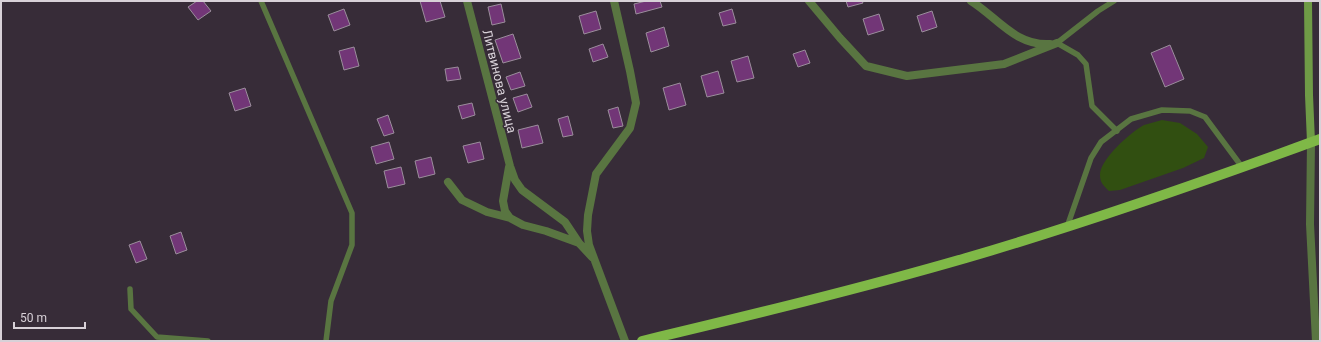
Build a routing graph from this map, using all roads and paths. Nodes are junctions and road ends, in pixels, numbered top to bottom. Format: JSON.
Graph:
{"nodes":[{"id":1,"x":261,"y":1,"type":"edge"},
{"id":2,"x":467,"y":1,"type":"edge"},
{"id":3,"x":614,"y":1,"type":"edge"},
{"id":4,"x":809,"y":1,"type":"edge"},
{"id":5,"x":971,"y":1,"type":"edge"},
{"id":6,"x":1114,"y":1,"type":"edge"},
{"id":7,"x":1308,"y":1,"type":"edge"},
{"id":8,"x":1057,"y":43,"type":"junction"},
{"id":9,"x":1117,"y":131,"type":"junction"},
{"id":10,"x":1316,"y":140,"type":"edge"},
{"id":11,"x":510,"y":166,"type":"junction"},
{"id":12,"x":1242,"y":167,"type":"junction"},
{"id":13,"x":448,"y":182,"type":"dead end"},
{"id":14,"x":510,"y":218,"type":"junction"},
{"id":15,"x":1067,"y":227,"type":"junction"},
{"id":16,"x":579,"y":243,"type":"junction"},
{"id":17,"x":595,"y":260,"type":"junction"},
{"id":18,"x":130,"y":289,"type":"dead end"},
{"id":19,"x":208,"y":341,"type":"edge"},
{"id":20,"x":326,"y":341,"type":"edge"},
{"id":21,"x":625,"y":341,"type":"edge"},
{"id":22,"x":642,"y":341,"type":"edge"},
{"id":23,"x":1316,"y":341,"type":"edge"}],
"edges":[{"from":1,"to":20,"type":"lane"},
{"from":2,"to":11,"type":"street","name":"Литвинова улица"},
{"from":3,"to":17,"type":"street"},
{"from":4,"to":8,"type":"street"},
{"from":5,"to":8,"type":"street"},
{"from":6,"to":8,"type":"lane"},
{"from":7,"to":10,"type":"main road"},
{"from":8,"to":9,"type":"lane"},
{"from":9,"to":12,"type":"lane"},
{"from":9,"to":15,"type":"lane"},
{"from":10,"to":12,"type":"main road"},
{"from":10,"to":23,"type":"street"},
{"from":11,"to":14,"type":"street"},
{"from":11,"to":16,"type":"street","name":"Литвинова улица"},
{"from":12,"to":15,"type":"main road"},
{"from":13,"to":14,"type":"street"},
{"from":14,"to":16,"type":"street"},
{"from":15,"to":22,"type":"main road"},
{"from":16,"to":17,"type":"street","name":"Литвинова улица"},
{"from":17,"to":21,"type":"street"},
{"from":18,"to":19,"type":"lane"}]}
